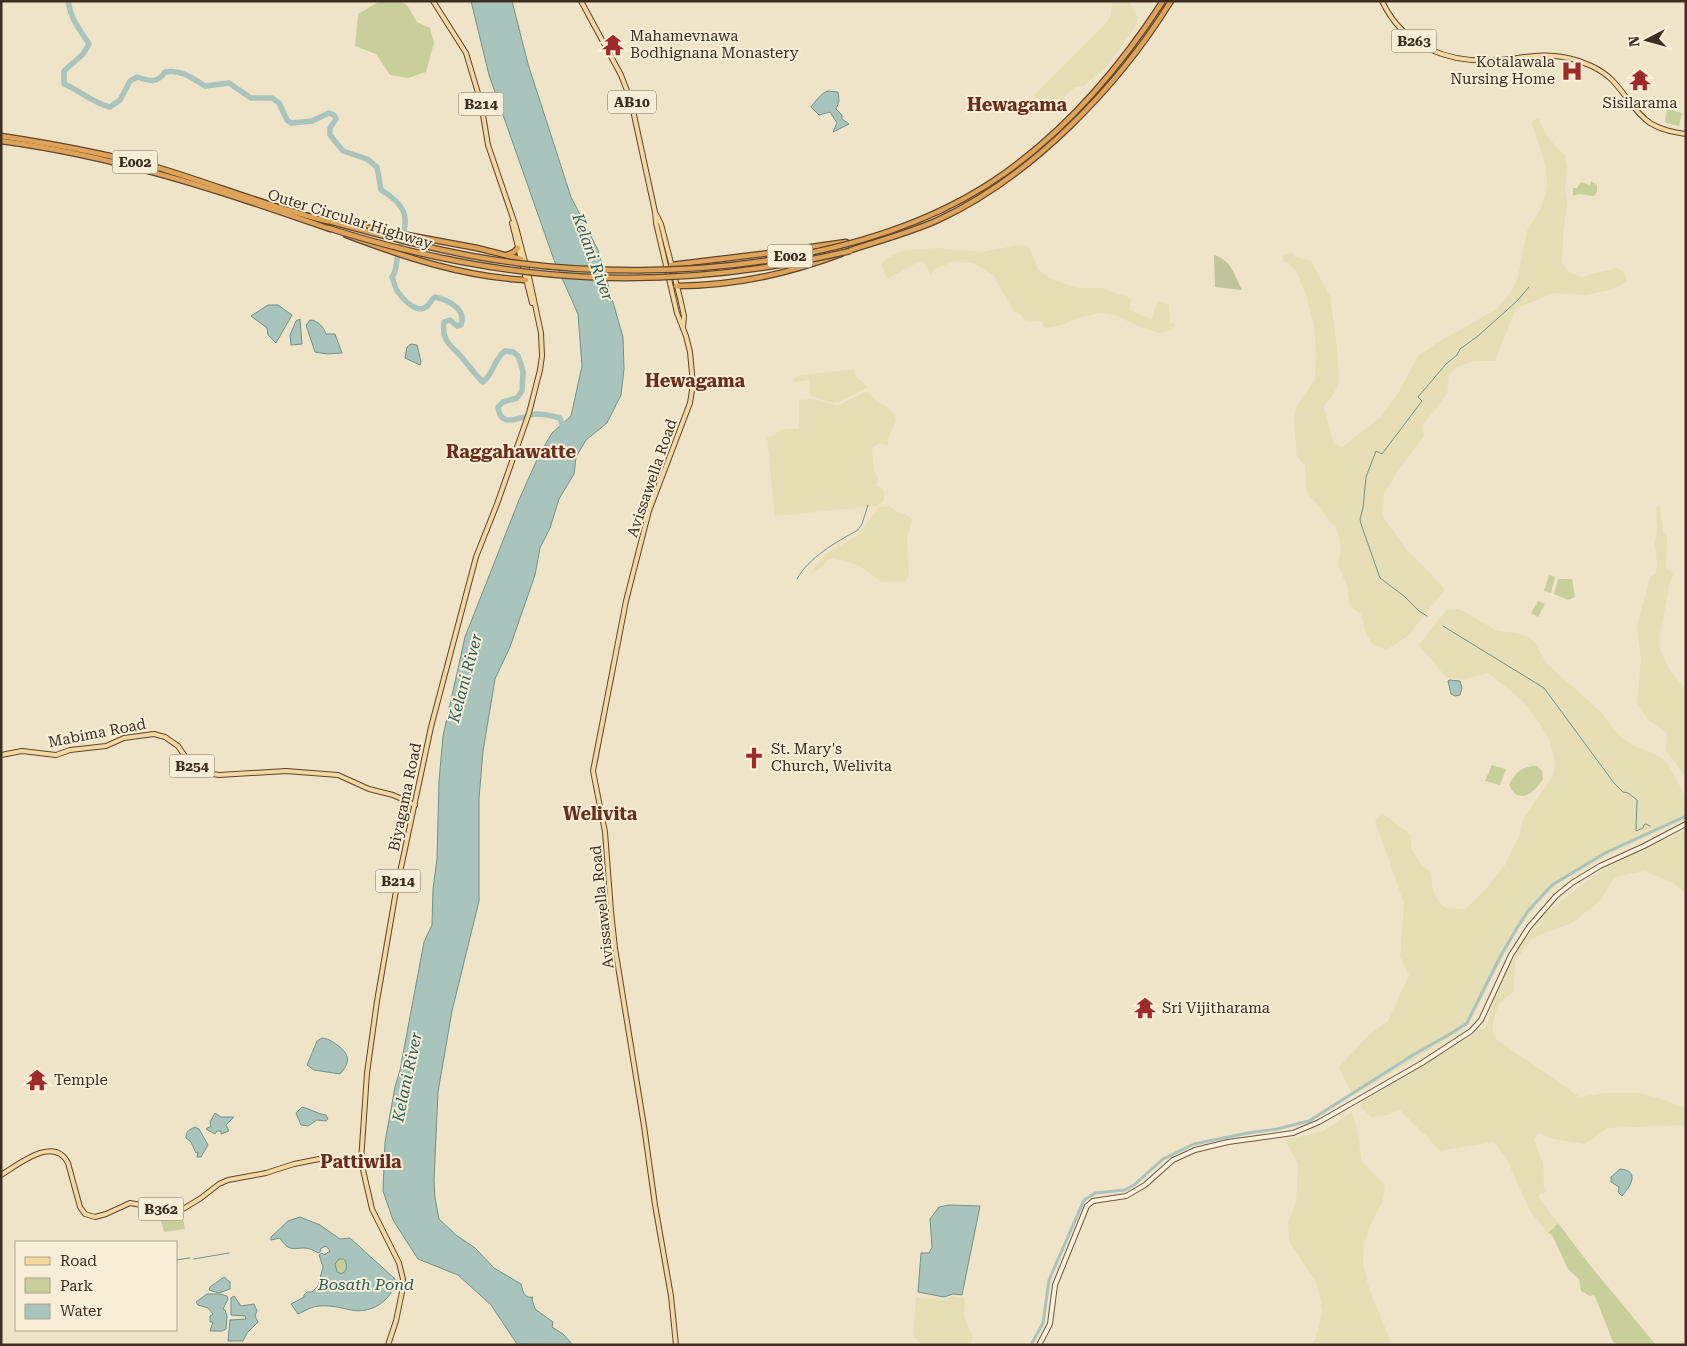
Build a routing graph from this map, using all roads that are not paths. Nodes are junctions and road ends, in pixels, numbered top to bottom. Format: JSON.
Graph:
{"nodes":[{"id":1,"x":433,"y":1,"type":"edge"},
{"id":2,"x":582,"y":1,"type":"edge"},
{"id":3,"x":1163,"y":1,"type":"edge"},
{"id":4,"x":1171,"y":1,"type":"edge"},
{"id":5,"x":1382,"y":1,"type":"edge"},
{"id":6,"x":1686,"y":134,"type":"edge"},
{"id":7,"x":1,"y":136,"type":"edge"},
{"id":8,"x":1,"y":141,"type":"edge"},
{"id":9,"x":36,"y":144,"type":"junction"},
{"id":10,"x":230,"y":193,"type":"junction"},
{"id":11,"x":655,"y":212,"type":"junction"},
{"id":12,"x":511,"y":213,"type":"junction"},
{"id":13,"x":329,"y":221,"type":"junction"},
{"id":14,"x":328,"y":228,"type":"junction"},
{"id":15,"x":864,"y":240,"type":"junction"},
{"id":16,"x":518,"y":248,"type":"junction"},
{"id":17,"x":850,"y":251,"type":"junction"},
{"id":18,"x":505,"y":255,"type":"junction"},
{"id":19,"x":521,"y":259,"type":"junction"},
{"id":20,"x":671,"y":265,"type":"junction"},
{"id":21,"x":526,"y":280,"type":"junction"},
{"id":22,"x":676,"y":286,"type":"junction"},
{"id":23,"x":537,"y":318,"type":"junction"},
{"id":24,"x":684,"y":330,"type":"junction"},
{"id":25,"x":1,"y":755,"type":"edge"},
{"id":26,"x":415,"y":804,"type":"junction"},
{"id":27,"x":1686,"y":824,"type":"edge"},
{"id":28,"x":361,"y":1161,"type":"junction"},
{"id":29,"x":1,"y":1174,"type":"edge"},
{"id":30,"x":388,"y":1345,"type":"edge"},
{"id":31,"x":676,"y":1345,"type":"edge"},
{"id":32,"x":1039,"y":1345,"type":"edge"}],
"edges":[{"from":1,"to":12,"type":"main road","name":"Biyagama Road","number":"B214"},
{"from":2,"to":11,"type":"main road","name":"Avissawella Road","number":"AB10"},
{"from":3,"to":15,"type":"highway","name":"Outer Circular Highway","number":"E002","bridge":true},
{"from":4,"to":17,"type":"highway","name":"Outer Circular Highway","number":"E002"},
{"from":5,"to":6,"type":"main road","number":"B263"},
{"from":7,"to":9,"type":"highway","name":"Outer Circular Highway","number":"E002"},
{"from":8,"to":9,"type":"highway","name":"Outer Circular Highway","number":"E002"},
{"from":9,"to":10,"type":"highway","name":"Outer Circular Highway","number":"E002"},
{"from":10,"to":13,"type":"highway","name":"Outer Circular Highway","number":"E002"},
{"from":10,"to":14,"type":"highway","name":"Outer Circular Highway","number":"E002"},
{"from":11,"to":20,"type":"main road","name":"Avissawella Road","number":"AB10"},
{"from":11,"to":24,"type":"main road","name":"Avissawella Road","number":"AB10"},
{"from":12,"to":16,"type":"main road","name":"Biyagama Road","number":"B214"},
{"from":12,"to":23,"type":"main road","name":"Biyagama Road","number":"B214"},
{"from":13,"to":15,"type":"highway","name":"Outer Circular Highway","number":"E002","bridge":true},
{"from":13,"to":18,"type":"highway","bridge":true},
{"from":14,"to":17,"type":"highway","name":"Outer Circular Highway","number":"E002","bridge":true},
{"from":14,"to":21,"type":"highway","bridge":true},
{"from":15,"to":20,"type":"highway"},
{"from":16,"to":18,"type":"highway"},
{"from":16,"to":19,"type":"main road","name":"Biyagama Road","number":"B214"},
{"from":17,"to":22,"type":"highway"},
{"from":18,"to":19,"type":"highway"},
{"from":19,"to":21,"type":"main road","name":"Biyagama Road","number":"B214"},
{"from":20,"to":22,"type":"main road","name":"Avissawella Road","number":"AB10"},
{"from":21,"to":23,"type":"main road","name":"Biyagama Road","number":"B214"},
{"from":22,"to":24,"type":"main road","name":"Avissawella Road","number":"AB10"},
{"from":23,"to":26,"type":"main road","name":"Biyagama Road","number":"B214"},
{"from":24,"to":31,"type":"main road","name":"Avissawella Road","number":"AB10"},
{"from":25,"to":26,"type":"main road","name":"Mabima Road","number":"B254"},
{"from":26,"to":28,"type":"main road","name":"Biyagama Road","number":"B214"},
{"from":27,"to":32,"type":"main road"},
{"from":28,"to":29,"type":"main road","number":"B362"},
{"from":28,"to":30,"type":"main road","name":"Biyagama Road","number":"B214"}]}
